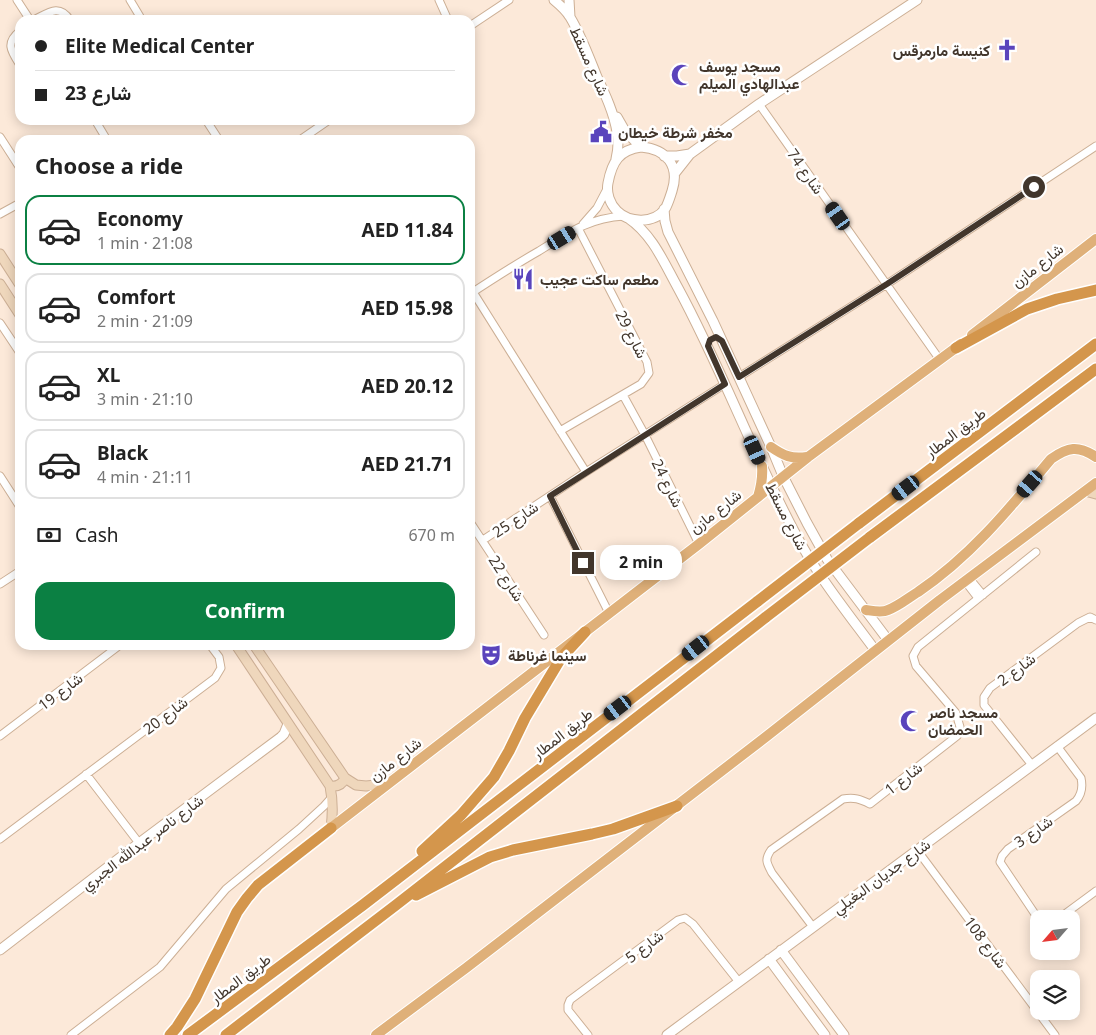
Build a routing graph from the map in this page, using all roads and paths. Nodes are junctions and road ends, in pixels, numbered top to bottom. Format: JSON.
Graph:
{"nodes":[{"id":1,"x":17,"y":0,"type":"edge"},
{"id":2,"x":130,"y":0,"type":"edge"},
{"id":3,"x":439,"y":0,"type":"edge"},
{"id":4,"x":509,"y":0,"type":"edge"},
{"id":5,"x":554,"y":0,"type":"edge"},
{"id":6,"x":569,"y":0,"type":"edge"},
{"id":7,"x":918,"y":0,"type":"edge"},
{"id":8,"x":27,"y":15,"type":"edge"},
{"id":9,"x":43,"y":15,"type":"edge"},
{"id":10,"x":66,"y":15,"type":"edge"},
{"id":11,"x":139,"y":15,"type":"edge"},
{"id":12,"x":446,"y":15,"type":"edge"},
{"id":13,"x":570,"y":18,"type":"junction"},
{"id":14,"x":475,"y":23,"type":"edge"},
{"id":15,"x":15,"y":36,"type":"edge"},
{"id":16,"x":15,"y":57,"type":"edge"},
{"id":17,"x":609,"y":104,"type":"junction"},
{"id":18,"x":759,"y":104,"type":"junction"},
{"id":19,"x":322,"y":125,"type":"edge"},
{"id":20,"x":307,"y":135,"type":"edge"},
{"id":21,"x":0,"y":137,"type":"edge"},
{"id":22,"x":1096,"y":146,"type":"edge"},
{"id":23,"x":640,"y":147,"type":"junction"},
{"id":24,"x":690,"y":154,"type":"junction"},
{"id":25,"x":664,"y":156,"type":"junction"},
{"id":26,"x":616,"y":159,"type":"junction"},
{"id":27,"x":15,"y":160,"type":"edge"},
{"id":28,"x":674,"y":173,"type":"junction"},
{"id":29,"x":607,"y":189,"type":"junction"},
{"id":30,"x":15,"y":206,"type":"edge"},
{"id":31,"x":664,"y":209,"type":"junction"},
{"id":32,"x":0,"y":214,"type":"edge"},
{"id":33,"x":626,"y":217,"type":"junction"},
{"id":34,"x":579,"y":227,"type":"junction"},
{"id":35,"x":1096,"y":239,"type":"edge"},
{"id":36,"x":0,"y":254,"type":"edge"},
{"id":37,"x":15,"y":278,"type":"edge"},
{"id":38,"x":887,"y":284,"type":"junction"},
{"id":39,"x":1,"y":286,"type":"edge"},
{"id":40,"x":1096,"y":290,"type":"edge"},
{"id":41,"x":475,"y":291,"type":"edge"},
{"id":42,"x":475,"y":298,"type":"edge"},
{"id":43,"x":15,"y":307,"type":"edge"},
{"id":44,"x":713,"y":321,"type":"junction"},
{"id":45,"x":0,"y":323,"type":"edge"},
{"id":46,"x":698,"y":324,"type":"junction"},
{"id":47,"x":722,"y":341,"type":"junction"},
{"id":48,"x":1096,"y":344,"type":"edge"},
{"id":49,"x":15,"y":346,"type":"edge"},
{"id":50,"x":708,"y":346,"type":"junction"},
{"id":51,"x":956,"y":348,"type":"junction"},
{"id":52,"x":940,"y":360,"type":"junction"},
{"id":53,"x":1096,"y":369,"type":"edge"},
{"id":54,"x":739,"y":377,"type":"junction"},
{"id":55,"x":725,"y":384,"type":"junction"},
{"id":56,"x":623,"y":395,"type":"junction"},
{"id":57,"x":560,"y":431,"type":"junction"},
{"id":58,"x":644,"y":435,"type":"junction"},
{"id":59,"x":772,"y":447,"type":"junction"},
{"id":60,"x":808,"y":457,"type":"junction"},
{"id":61,"x":1096,"y":458,"type":"edge"},
{"id":62,"x":762,"y":466,"type":"junction"},
{"id":63,"x":586,"y":472,"type":"junction"},
{"id":64,"x":784,"y":476,"type":"junction"},
{"id":65,"x":1,"y":480,"type":"edge"},
{"id":66,"x":1096,"y":483,"type":"edge"},
{"id":67,"x":771,"y":485,"type":"junction"},
{"id":68,"x":1085,"y":491,"type":"junction"},
{"id":69,"x":1096,"y":494,"type":"edge"},
{"id":70,"x":550,"y":496,"type":"junction"},
{"id":71,"x":758,"y":497,"type":"junction"},
{"id":72,"x":15,"y":500,"type":"edge"},
{"id":73,"x":475,"y":530,"type":"edge"},
{"id":74,"x":482,"y":540,"type":"junction"},
{"id":75,"x":698,"y":544,"type":"junction"},
{"id":76,"x":1036,"y":552,"type":"dead end"},
{"id":77,"x":15,"y":574,"type":"edge"},
{"id":78,"x":967,"y":579,"type":"junction"},
{"id":79,"x":0,"y":584,"type":"edge"},
{"id":80,"x":981,"y":596,"type":"junction"},
{"id":81,"x":866,"y":610,"type":"junction"},
{"id":82,"x":608,"y":613,"type":"junction"},
{"id":83,"x":1096,"y":620,"type":"edge"},
{"id":84,"x":585,"y":632,"type":"junction"},
{"id":85,"x":544,"y":635,"type":"dead end"},
{"id":86,"x":888,"y":640,"type":"junction"},
{"id":87,"x":113,"y":650,"type":"edge"},
{"id":88,"x":214,"y":650,"type":"edge"},
{"id":89,"x":241,"y":650,"type":"edge"},
{"id":90,"x":258,"y":650,"type":"edge"},
{"id":91,"x":875,"y":650,"type":"junction"},
{"id":92,"x":261,"y":654,"type":"junction"},
{"id":93,"x":247,"y":662,"type":"junction"},
{"id":94,"x":1096,"y":718,"type":"edge"},
{"id":95,"x":288,"y":724,"type":"junction"},
{"id":96,"x":284,"y":734,"type":"junction"},
{"id":97,"x":295,"y":734,"type":"junction"},
{"id":98,"x":0,"y":736,"type":"edge"},
{"id":99,"x":1057,"y":746,"type":"junction"},
{"id":100,"x":1032,"y":765,"type":"junction"},
{"id":101,"x":86,"y":774,"type":"junction"},
{"id":102,"x":345,"y":778,"type":"junction"},
{"id":103,"x":386,"y":784,"type":"junction"},
{"id":104,"x":330,"y":786,"type":"junction"},
{"id":105,"x":332,"y":797,"type":"junction"},
{"id":106,"x":676,"y":806,"type":"junction"},
{"id":107,"x":331,"y":828,"type":"junction"},
{"id":108,"x":0,"y":839,"type":"edge"},
{"id":109,"x":139,"y":843,"type":"junction"},
{"id":110,"x":917,"y":850,"type":"junction"},
{"id":111,"x":1096,"y":891,"type":"edge"},
{"id":112,"x":362,"y":905,"type":"junction"},
{"id":113,"x":396,"y":905,"type":"junction"},
{"id":114,"x":1032,"y":910,"type":"edge"},
{"id":115,"x":1070,"y":910,"type":"edge"},
{"id":116,"x":813,"y":927,"type":"junction"},
{"id":117,"x":0,"y":950,"type":"edge"},
{"id":118,"x":781,"y":950,"type":"junction"},
{"id":119,"x":769,"y":959,"type":"junction"},
{"id":120,"x":739,"y":982,"type":"junction"},
{"id":121,"x":822,"y":1006,"type":"junction"},
{"id":122,"x":810,"y":1015,"type":"junction"},
{"id":123,"x":835,"y":1022,"type":"junction"},
{"id":124,"x":823,"y":1033,"type":"edge"},
{"id":125,"x":71,"y":1035,"type":"edge"},
{"id":126,"x":170,"y":1035,"type":"edge"},
{"id":127,"x":188,"y":1035,"type":"edge"},
{"id":128,"x":226,"y":1035,"type":"edge"},
{"id":129,"x":376,"y":1035,"type":"edge"},
{"id":130,"x":588,"y":1035,"type":"edge"},
{"id":131,"x":667,"y":1035,"type":"edge"},
{"id":132,"x":844,"y":1035,"type":"edge"},
{"id":133,"x":1055,"y":1035,"type":"edge"}],
"edges":[{"from":1,"to":8,"type":"street"},
{"from":2,"to":11,"type":"street"},
{"from":3,"to":12,"type":"street"},
{"from":4,"to":14,"type":"street"},
{"from":5,"to":13,"type":"street","name":"شارع مسقط"},
{"from":6,"to":13,"type":"street","name":"شارع مسقط"},
{"from":7,"to":18,"type":"street"},
{"from":9,"to":10,"type":"street"},
{"from":13,"to":17,"type":"street","name":"شارع مسقط"},
{"from":15,"to":16,"type":"street"},
{"from":17,"to":23,"type":"street","name":"شارع مسقط"},
{"from":17,"to":26,"type":"street","name":"شارع مسقط"},
{"from":18,"to":24,"type":"street"},
{"from":18,"to":38,"type":"street","name":"شارع 74"},
{"from":19,"to":20,"type":"street"},
{"from":21,"to":27,"type":"street"},
{"from":22,"to":38,"type":"street"},
{"from":23,"to":25,"type":"street"},
{"from":23,"to":26,"type":"street"},
{"from":24,"to":25,"type":"street"},
{"from":24,"to":28,"type":"street"},
{"from":25,"to":28,"type":"street"},
{"from":26,"to":29,"type":"street"},
{"from":28,"to":31,"type":"street"},
{"from":29,"to":33,"type":"street"},
{"from":29,"to":34,"type":"street"},
{"from":30,"to":32,"type":"street"},
{"from":31,"to":33,"type":"street"},
{"from":31,"to":44,"type":"street","name":"شارع مسقط"},
{"from":33,"to":34,"type":"street"},
{"from":33,"to":46,"type":"street","name":"شارع مسقط"},
{"from":34,"to":41,"type":"street"},
{"from":34,"to":56,"type":"street","name":"شارع 29"},
{"from":35,"to":51,"type":"main road","name":"شارع مازن"},
{"from":36,"to":37,"type":"main road"},
{"from":38,"to":52,"type":"street","name":"شارع 74"},
{"from":38,"to":54,"type":"street"},
{"from":39,"to":43,"type":"main road"},
{"from":40,"to":51,"type":"highway"},
{"from":42,"to":57,"type":"street"},
{"from":44,"to":46,"type":"street"},
{"from":44,"to":47,"type":"street","name":"شارع مسقط"},
{"from":45,"to":49,"type":"street"},
{"from":46,"to":50,"type":"street","name":"شارع مسقط"},
{"from":47,"to":50,"type":"street"},
{"from":47,"to":54,"type":"street","name":"شارع مسقط"},
{"from":48,"to":112,"type":"highway","name":"طريق المطار","bridge":true},
{"from":50,"to":55,"type":"street","name":"شارع مسقط"},
{"from":51,"to":52,"type":"main road","name":"شارع مازن"},
{"from":52,"to":60,"type":"main road","name":"شارع مازن"},
{"from":53,"to":113,"type":"highway","bridge":true},
{"from":54,"to":59,"type":"street","name":"شارع مسقط"},
{"from":55,"to":58,"type":"street","name":"شارع 25"},
{"from":55,"to":62,"type":"street","name":"شارع مسقط"},
{"from":56,"to":57,"type":"street","name":"شارع 29"},
{"from":56,"to":58,"type":"street","name":"شارع 24"},
{"from":57,"to":63,"type":"street"},
{"from":58,"to":63,"type":"street","name":"شارع 25"},
{"from":58,"to":75,"type":"street","name":"شارع 24"},
{"from":59,"to":60,"type":"main road"},
{"from":59,"to":64,"type":"street","name":"شارع مسقط"},
{"from":60,"to":64,"type":"main road","name":"شارع مازن"},
{"from":61,"to":81,"type":"main road"},
{"from":62,"to":67,"type":"street","name":"شارع مسقط"},
{"from":62,"to":71,"type":"main road"},
{"from":63,"to":70,"type":"street","name":"شارع 25"},
{"from":64,"to":67,"type":"main road","name":"شارع مازن"},
{"from":64,"to":81,"type":"street","name":"شارع مسقط"},
{"from":65,"to":72,"type":"street"},
{"from":66,"to":68,"type":"main road"},
{"from":67,"to":71,"type":"main road","name":"شارع مازن"},
{"from":67,"to":91,"type":"street","name":"شارع مسقط"},
{"from":68,"to":69,"type":"main road"},
{"from":68,"to":78,"type":"main road"},
{"from":70,"to":74,"type":"street","name":"شارع 25"},
{"from":70,"to":82,"type":"street"},
{"from":71,"to":75,"type":"main road","name":"شارع مازن"},
{"from":73,"to":74,"type":"street","name":"شارع 22"},
{"from":74,"to":85,"type":"street","name":"شارع 22"},
{"from":75,"to":82,"type":"main road","name":"شارع مازن"},
{"from":76,"to":80,"type":"street","name":"شارع 1"},
{"from":77,"to":79,"type":"street"},
{"from":78,"to":80,"type":"street"},
{"from":78,"to":86,"type":"main road"},
{"from":80,"to":116,"type":"street","name":"شارع 1"},
{"from":81,"to":86,"type":"street","name":"شارع مسقط"},
{"from":82,"to":84,"type":"main road","name":"شارع مازن"},
{"from":83,"to":100,"type":"street","name":"شارع 2"},
{"from":84,"to":103,"type":"main road","name":"شارع مازن"},
{"from":84,"to":112,"type":"highway"},
{"from":86,"to":91,"type":"main road"},
{"from":87,"to":98,"type":"street","name":"شارع 19"},
{"from":88,"to":101,"type":"street","name":"شارع 20"},
{"from":89,"to":93,"type":"main road"},
{"from":90,"to":92,"type":"main road"},
{"from":91,"to":106,"type":"main road"},
{"from":92,"to":93,"type":"main road"},
{"from":92,"to":102,"type":"main road"},
{"from":93,"to":95,"type":"main road"},
{"from":94,"to":99,"type":"street","name":"شارع جديان البغيلي"},
{"from":95,"to":96,"type":"street"},
{"from":95,"to":97,"type":"main road"},
{"from":96,"to":97,"type":"street"},
{"from":96,"to":109,"type":"street","name":"شارع ناصر عبدالله الجبري"},
{"from":97,"to":104,"type":"main road"},
{"from":99,"to":100,"type":"street","name":"شارع جديان البغيلي"},
{"from":99,"to":114,"type":"street","name":"شارع 3"},
{"from":100,"to":110,"type":"street","name":"شارع جديان البغيلي"},
{"from":101,"to":108,"type":"street","name":"شارع 20"},
{"from":101,"to":109,"type":"street"},
{"from":102,"to":103,"type":"main road"},
{"from":102,"to":104,"type":"main road"},
{"from":103,"to":107,"type":"main road","name":"شارع مازن"},
{"from":104,"to":105,"type":"main road"},
{"from":105,"to":107,"type":"main road"},
{"from":105,"to":125,"type":"street"},
{"from":106,"to":113,"type":"highway"},
{"from":106,"to":129,"type":"main road"},
{"from":107,"to":126,"type":"highway"},
{"from":109,"to":117,"type":"street","name":"شارع ناصر عبدالله الجبري"},
{"from":110,"to":116,"type":"street","name":"شارع جديان البغيلي"},
{"from":110,"to":133,"type":"street","name":"شارع 108"},
{"from":111,"to":115,"type":"street"},
{"from":112,"to":127,"type":"highway","name":"طريق المطار"},
{"from":113,"to":128,"type":"highway"},
{"from":116,"to":118,"type":"street","name":"شارع جديان البغيلي"},
{"from":118,"to":119,"type":"street","name":"شارع جديان البغيلي"},
{"from":118,"to":121,"type":"street"},
{"from":119,"to":120,"type":"street","name":"شارع جديان البغيلي"},
{"from":119,"to":122,"type":"street"},
{"from":120,"to":130,"type":"street","name":"شارع 5"},
{"from":120,"to":131,"type":"street","name":"شارع جديان البغيلي"},
{"from":121,"to":122,"type":"street"},
{"from":121,"to":123,"type":"street"},
{"from":122,"to":124,"type":"street"},
{"from":123,"to":124,"type":"street"},
{"from":123,"to":132,"type":"street"}]}
